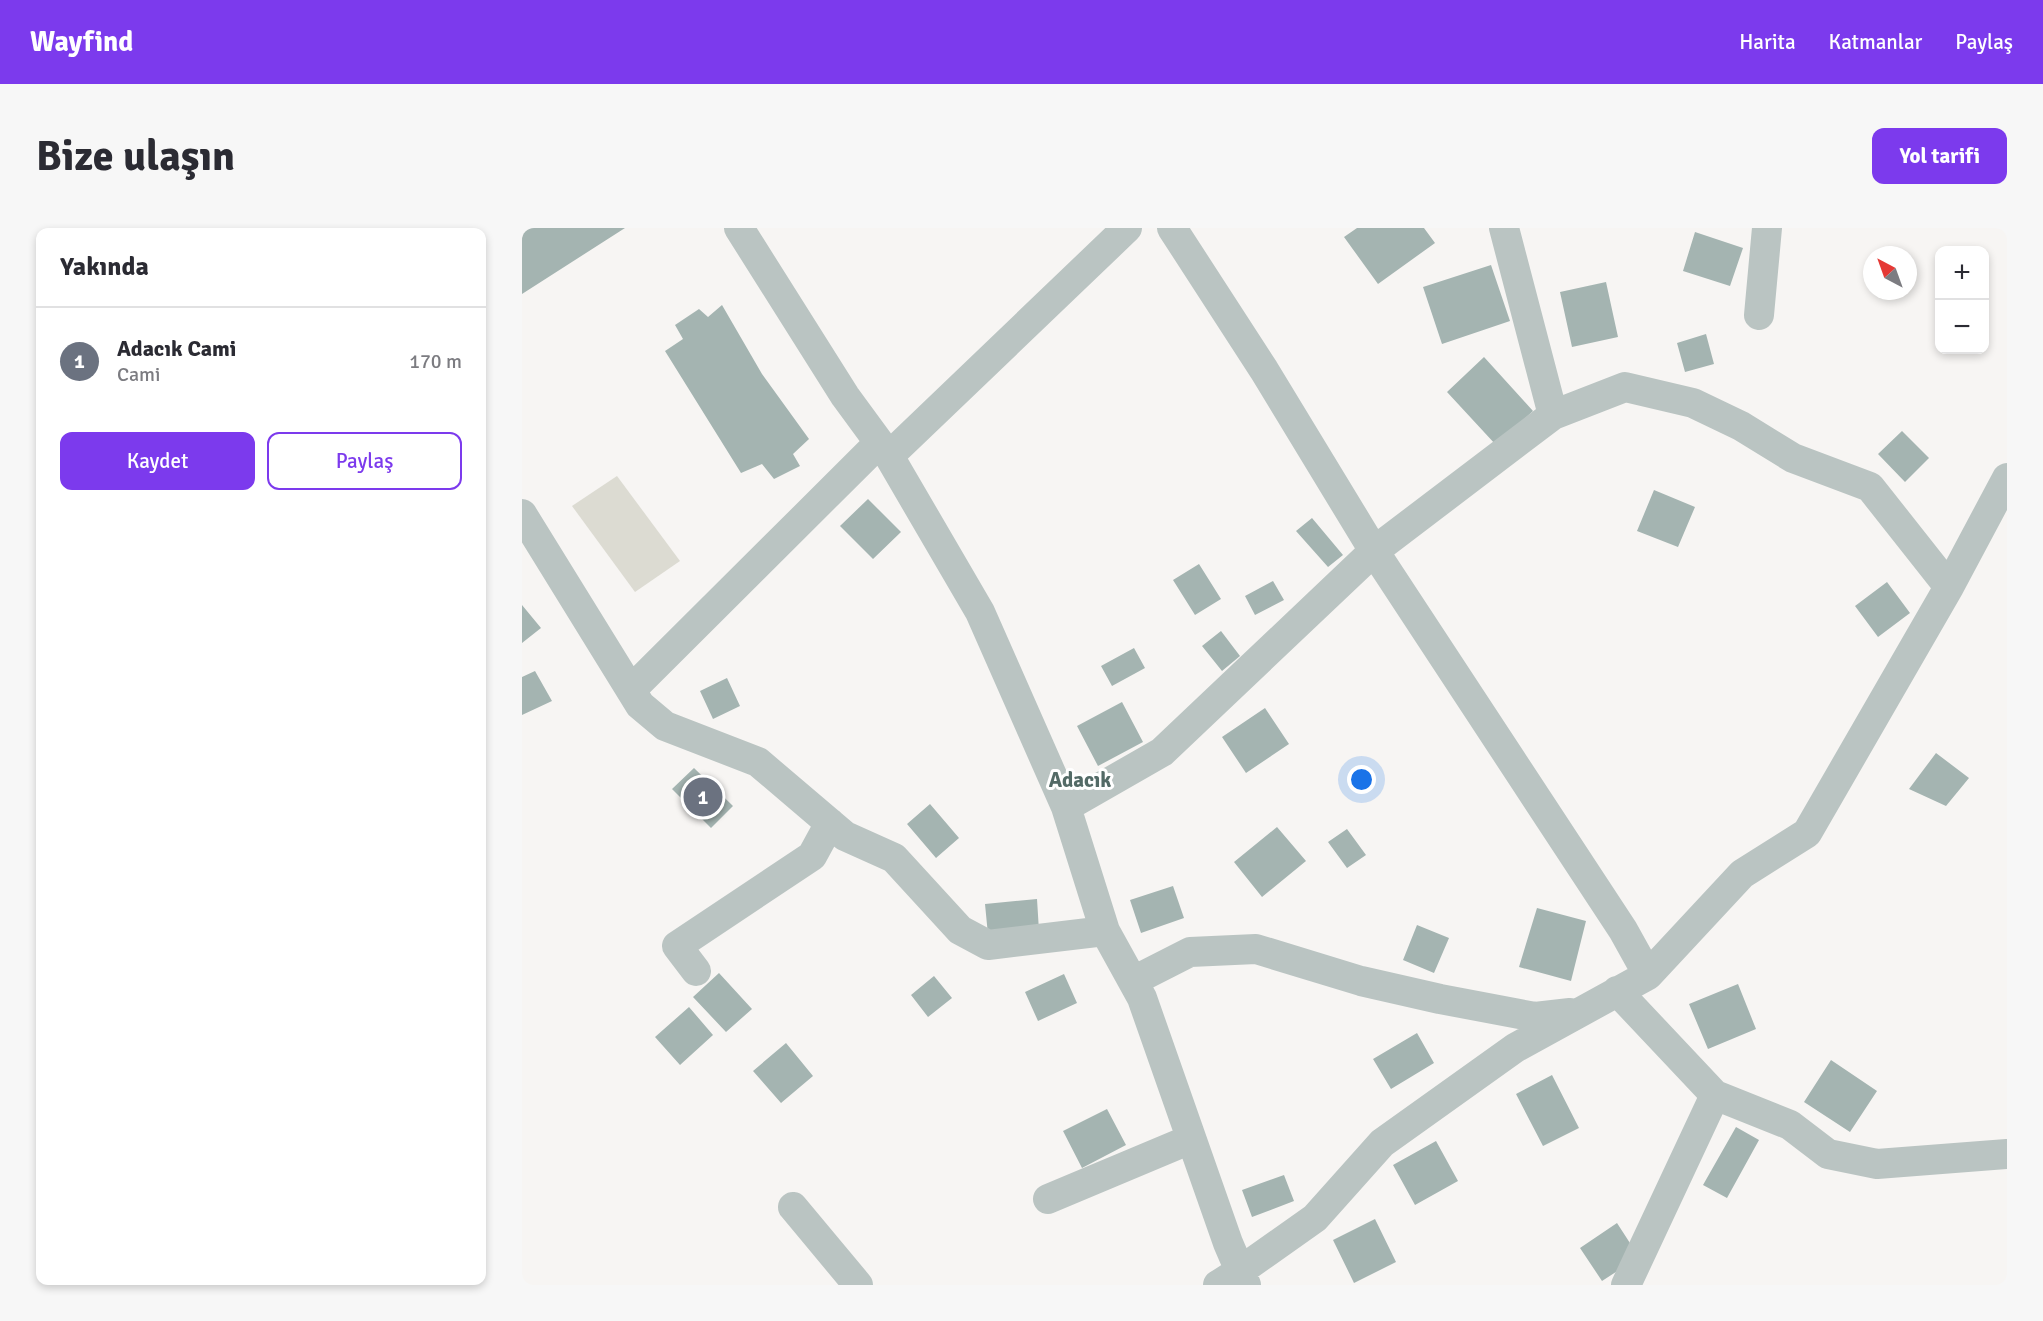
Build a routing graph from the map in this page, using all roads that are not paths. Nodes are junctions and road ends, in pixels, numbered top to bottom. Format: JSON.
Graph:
{"nodes":[{"id":1,"x":739,"y":228,"type":"edge"},
{"id":2,"x":1127,"y":228,"type":"edge"},
{"id":3,"x":1172,"y":228,"type":"edge"},
{"id":4,"x":1504,"y":228,"type":"edge"},
{"id":5,"x":1767,"y":228,"type":"edge"},
{"id":6,"x":1759,"y":315,"type":"dead end"},
{"id":7,"x":1553,"y":415,"type":"junction"},
{"id":8,"x":884,"y":449,"type":"junction"},
{"id":9,"x":2007,"y":478,"type":"edge"},
{"id":10,"x":522,"y":514,"type":"edge"},
{"id":11,"x":1374,"y":551,"type":"junction"},
{"id":12,"x":1949,"y":586,"type":"junction"},
{"id":13,"x":630,"y":690,"type":"junction"},
{"id":14,"x":1066,"y":807,"type":"junction"},
{"id":15,"x":830,"y":824,"type":"junction"},
{"id":16,"x":1105,"y":931,"type":"junction"},
{"id":17,"x":696,"y":971,"type":"dead end"},
{"id":18,"x":1648,"y":975,"type":"junction"},
{"id":19,"x":1133,"y":981,"type":"junction"},
{"id":20,"x":1617,"y":991,"type":"junction"},
{"id":21,"x":1580,"y":1012,"type":"junction"},
{"id":22,"x":1715,"y":1095,"type":"junction"},
{"id":23,"x":1191,"y":1139,"type":"junction"},
{"id":24,"x":2007,"y":1154,"type":"edge"},
{"id":25,"x":1048,"y":1199,"type":"dead end"},
{"id":26,"x":793,"y":1207,"type":"dead end"},
{"id":27,"x":1235,"y":1280,"type":"edge"},
{"id":28,"x":858,"y":1285,"type":"edge"},
{"id":29,"x":1626,"y":1285,"type":"edge"}],
"edges":[{"from":1,"to":8,"type":"street"},
{"from":2,"to":8,"type":"street"},
{"from":3,"to":11,"type":"street"},
{"from":4,"to":7,"type":"street"},
{"from":5,"to":6,"type":"street"},
{"from":7,"to":11,"type":"street"},
{"from":7,"to":12,"type":"street"},
{"from":8,"to":13,"type":"street"},
{"from":8,"to":14,"type":"street"},
{"from":9,"to":12,"type":"street"},
{"from":10,"to":13,"type":"street"},
{"from":11,"to":14,"type":"street"},
{"from":11,"to":18,"type":"street"},
{"from":12,"to":18,"type":"street"},
{"from":13,"to":15,"type":"street"},
{"from":14,"to":16,"type":"street"},
{"from":15,"to":16,"type":"street"},
{"from":15,"to":17,"type":"street"},
{"from":16,"to":19,"type":"street"},
{"from":18,"to":20,"type":"street"},
{"from":19,"to":21,"type":"street"},
{"from":19,"to":23,"type":"street"},
{"from":20,"to":21,"type":"street"},
{"from":20,"to":22,"type":"street"},
{"from":21,"to":27,"type":"street"},
{"from":22,"to":24,"type":"street"},
{"from":22,"to":29,"type":"street"},
{"from":23,"to":25,"type":"street"},
{"from":23,"to":27,"type":"street"},
{"from":26,"to":28,"type":"street"}]}
